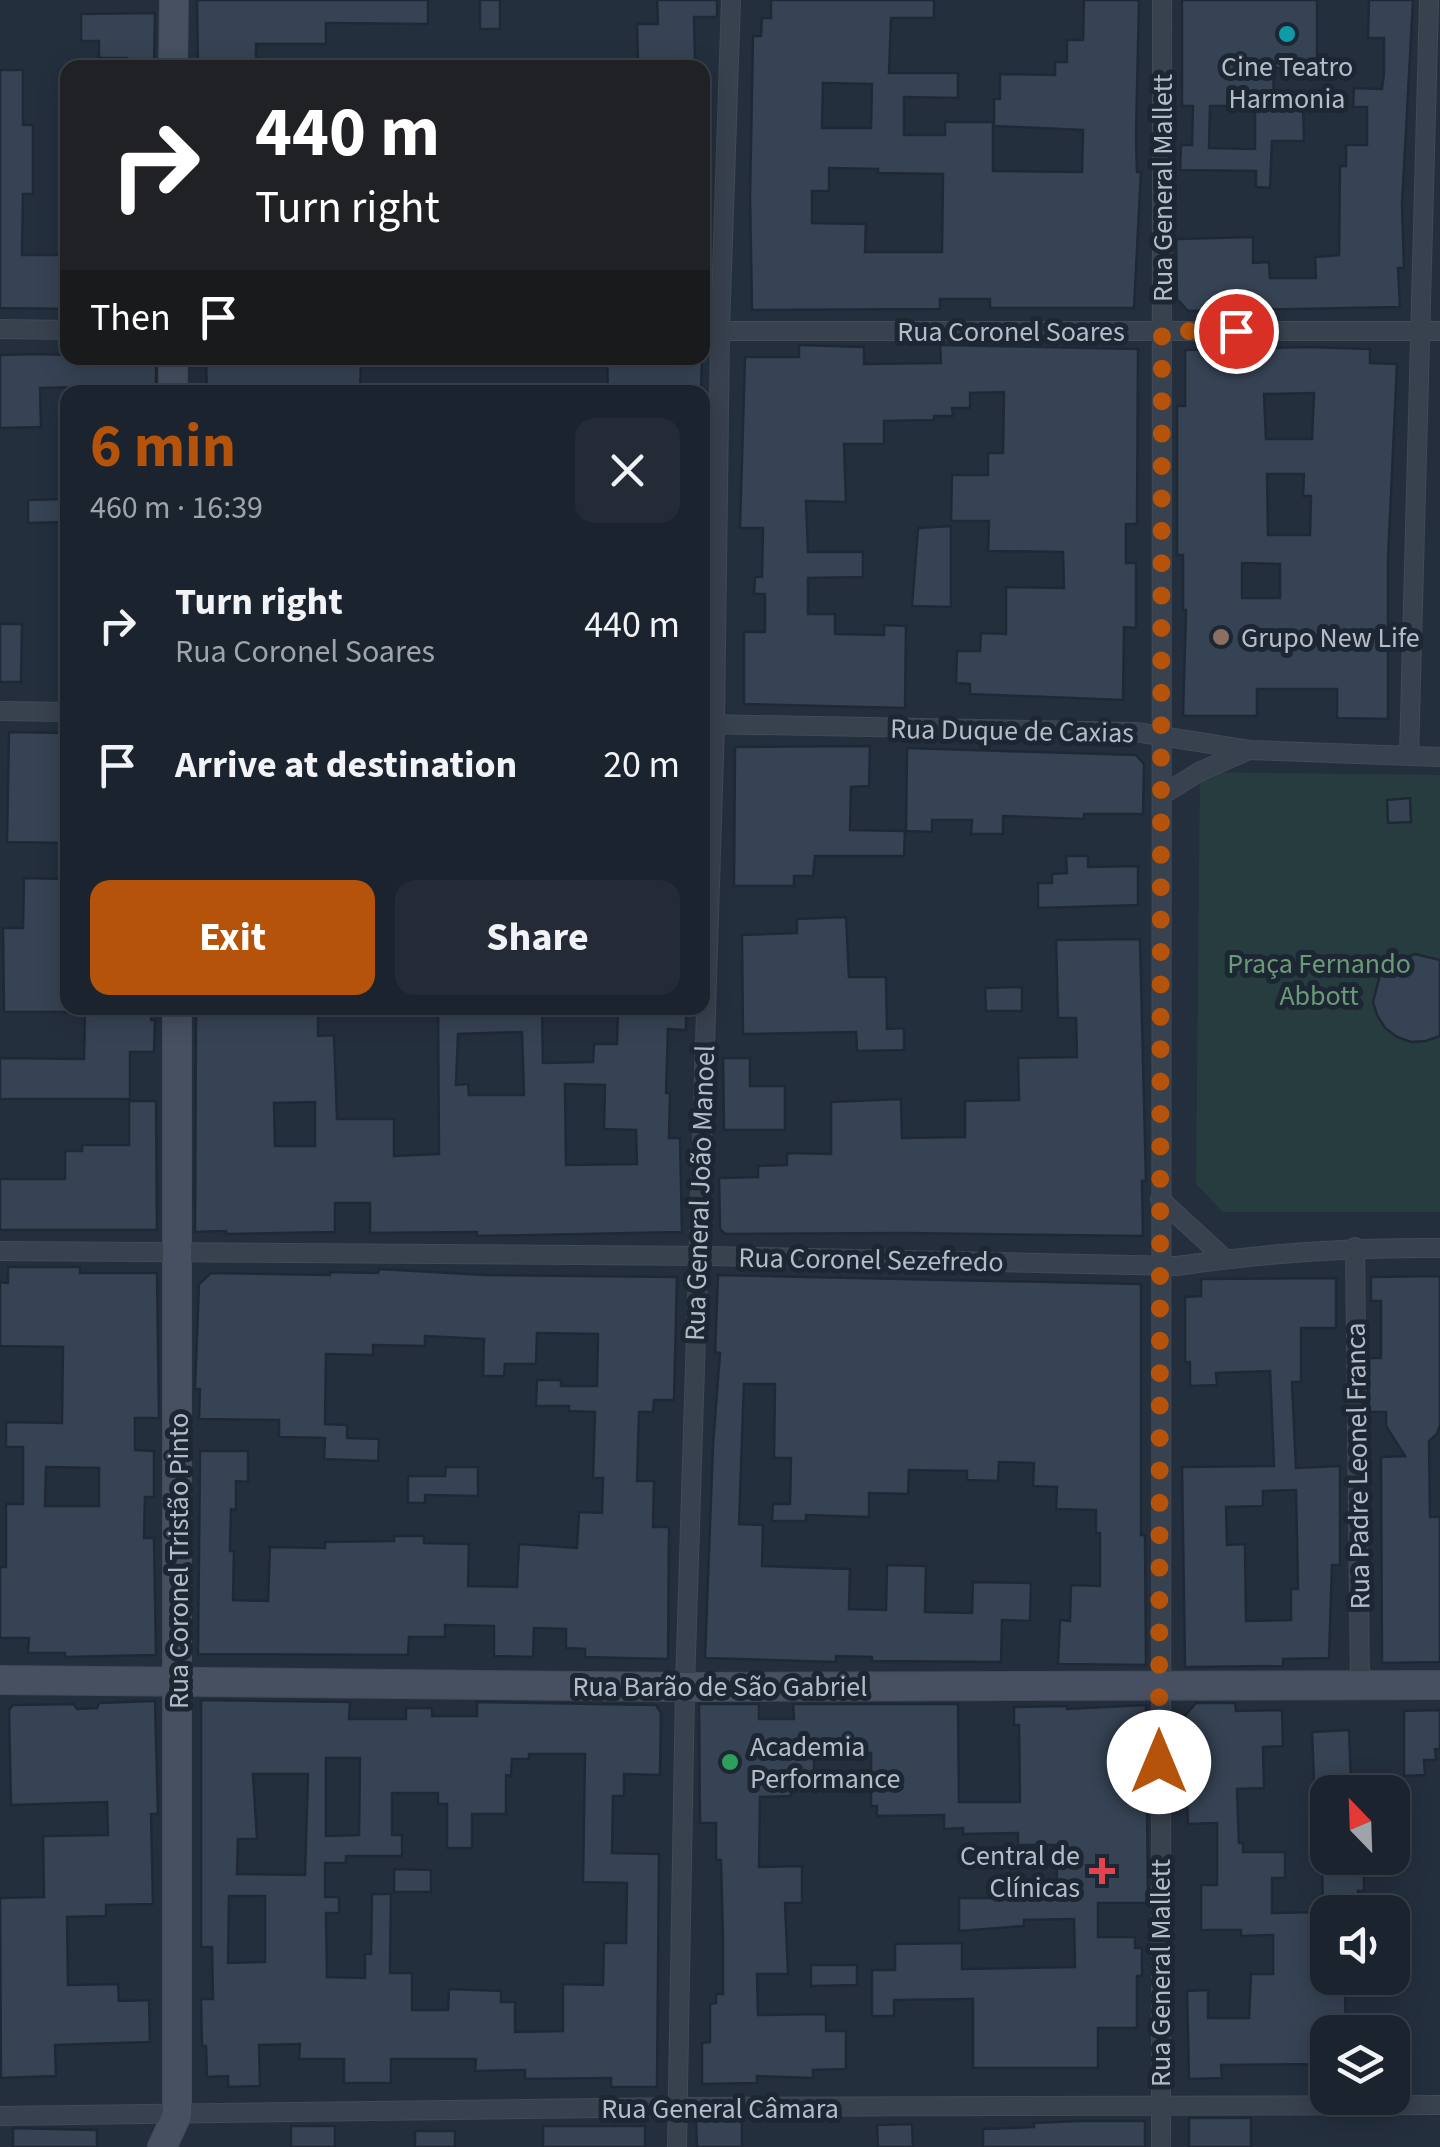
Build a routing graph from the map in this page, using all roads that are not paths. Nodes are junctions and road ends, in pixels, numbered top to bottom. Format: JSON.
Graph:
{"nodes":[{"id":1,"x":174,"y":0,"type":"edge"},
{"id":2,"x":731,"y":0,"type":"edge"},
{"id":3,"x":1162,"y":0,"type":"edge"},
{"id":4,"x":1430,"y":0,"type":"edge"},
{"id":5,"x":174,"y":60,"type":"edge"},
{"id":6,"x":0,"y":329,"type":"edge"},
{"id":7,"x":60,"y":330,"type":"edge"},
{"id":8,"x":711,"y":331,"type":"edge"},
{"id":9,"x":1162,"y":331,"type":"junction"},
{"id":10,"x":1420,"y":331,"type":"junction"},
{"id":11,"x":1440,"y":331,"type":"edge"},
{"id":12,"x":710,"y":528,"type":"edge"},
{"id":13,"x":0,"y":712,"type":"edge"},
{"id":14,"x":60,"y":712,"type":"edge"},
{"id":15,"x":710,"y":724,"type":"edge"},
{"id":16,"x":1161,"y":734,"type":"junction"},
{"id":17,"x":1249,"y":750,"type":"junction"},
{"id":18,"x":1408,"y":756,"type":"junction"},
{"id":19,"x":1440,"y":757,"type":"edge"},
{"id":20,"x":1162,"y":795,"type":"junction"},
{"id":21,"x":176,"y":1015,"type":"edge"},
{"id":22,"x":702,"y":1015,"type":"edge"},
{"id":23,"x":1160,"y":1199,"type":"junction"},
{"id":24,"x":1355,"y":1247,"type":"junction"},
{"id":25,"x":1440,"y":1248,"type":"edge"},
{"id":26,"x":0,"y":1251,"type":"edge"},
{"id":27,"x":178,"y":1252,"type":"junction"},
{"id":28,"x":696,"y":1256,"type":"junction"},
{"id":29,"x":1224,"y":1258,"type":"junction"},
{"id":30,"x":1160,"y":1266,"type":"junction"},
{"id":31,"x":0,"y":1680,"type":"edge"},
{"id":32,"x":178,"y":1682,"type":"junction"},
{"id":33,"x":1360,"y":1685,"type":"junction"},
{"id":34,"x":1159,"y":1686,"type":"junction"},
{"id":35,"x":1440,"y":1686,"type":"edge"},
{"id":36,"x":684,"y":1687,"type":"junction"},
{"id":37,"x":1440,"y":2104,"type":"edge"},
{"id":38,"x":677,"y":2107,"type":"junction"},
{"id":39,"x":1160,"y":2108,"type":"junction"},
{"id":40,"x":177,"y":2115,"type":"junction"},
{"id":41,"x":0,"y":2116,"type":"edge"},
{"id":42,"x":162,"y":2147,"type":"edge"},
{"id":43,"x":677,"y":2147,"type":"edge"},
{"id":44,"x":1162,"y":2147,"type":"edge"}],
"edges":[{"from":1,"to":5,"type":"main road"},
{"from":2,"to":8,"type":"street","name":"Rua General João Manoel"},
{"from":3,"to":9,"type":"street","name":"Rua General Mallett"},
{"from":4,"to":10,"type":"street"},
{"from":6,"to":7,"type":"street"},
{"from":8,"to":9,"type":"street","name":"Rua Coronel Soares"},
{"from":8,"to":12,"type":"street","name":"Rua General João Manoel"},
{"from":9,"to":10,"type":"street","name":"Rua Coronel Soares"},
{"from":9,"to":16,"type":"street","name":"Rua General Mallett"},
{"from":10,"to":11,"type":"street","name":"Rua Coronel Soares"},
{"from":10,"to":18,"type":"street"},
{"from":13,"to":14,"type":"street"},
{"from":15,"to":16,"type":"street","name":"Rua Duque de Caxias"},
{"from":16,"to":17,"type":"street","name":"Rua Duque de Caxias"},
{"from":16,"to":20,"type":"street","name":"Rua General Mallett"},
{"from":17,"to":18,"type":"street","name":"Rua Duque de Caxias"},
{"from":17,"to":20,"type":"street"},
{"from":18,"to":19,"type":"street","name":"Rua Duque de Caxias"},
{"from":20,"to":23,"type":"street","name":"Rua General Mallett"},
{"from":21,"to":27,"type":"main road","name":"Rua Coronel Tristão Pinto"},
{"from":22,"to":28,"type":"street","name":"Rua General João Manoel"},
{"from":23,"to":29,"type":"street"},
{"from":23,"to":30,"type":"street","name":"Rua General Mallett"},
{"from":24,"to":25,"type":"street","name":"Rua Coronel Sezefredo"},
{"from":24,"to":29,"type":"street","name":"Rua Coronel Sezefredo"},
{"from":24,"to":33,"type":"street","name":"Rua Padre Leonel Franca"},
{"from":26,"to":27,"type":"street","name":"Rua Coronel Sezefredo"},
{"from":27,"to":28,"type":"street","name":"Rua Coronel Sezefredo"},
{"from":27,"to":32,"type":"main road","name":"Rua Coronel Tristão Pinto"},
{"from":28,"to":30,"type":"street","name":"Rua Coronel Sezefredo"},
{"from":28,"to":36,"type":"street","name":"Rua General João Manoel"},
{"from":29,"to":30,"type":"street","name":"Rua Coronel Sezefredo"},
{"from":30,"to":34,"type":"street","name":"Rua General Mallett"},
{"from":31,"to":32,"type":"main road","name":"Rua Barão de São Gabriel"},
{"from":32,"to":36,"type":"main road","name":"Rua Barão de São Gabriel"},
{"from":32,"to":40,"type":"main road","name":"Rua Coronel Tristão Pinto"},
{"from":33,"to":34,"type":"main road","name":"Rua Barão de São Gabriel"},
{"from":33,"to":35,"type":"main road","name":"Rua Barão de São Gabriel"},
{"from":34,"to":36,"type":"main road","name":"Rua Barão de São Gabriel"},
{"from":34,"to":39,"type":"street","name":"Rua General Mallett"},
{"from":36,"to":38,"type":"street","name":"Rua General João Manoel"},
{"from":37,"to":39,"type":"street","name":"Rua General Câmara"},
{"from":38,"to":39,"type":"street","name":"Rua General Câmara"},
{"from":38,"to":40,"type":"street","name":"Rua General Câmara"},
{"from":38,"to":43,"type":"street","name":"Rua General João Manoel"},
{"from":39,"to":44,"type":"street","name":"Rua General Mallett"},
{"from":40,"to":41,"type":"street","name":"Rua General Câmara"},
{"from":40,"to":42,"type":"main road"}]}
